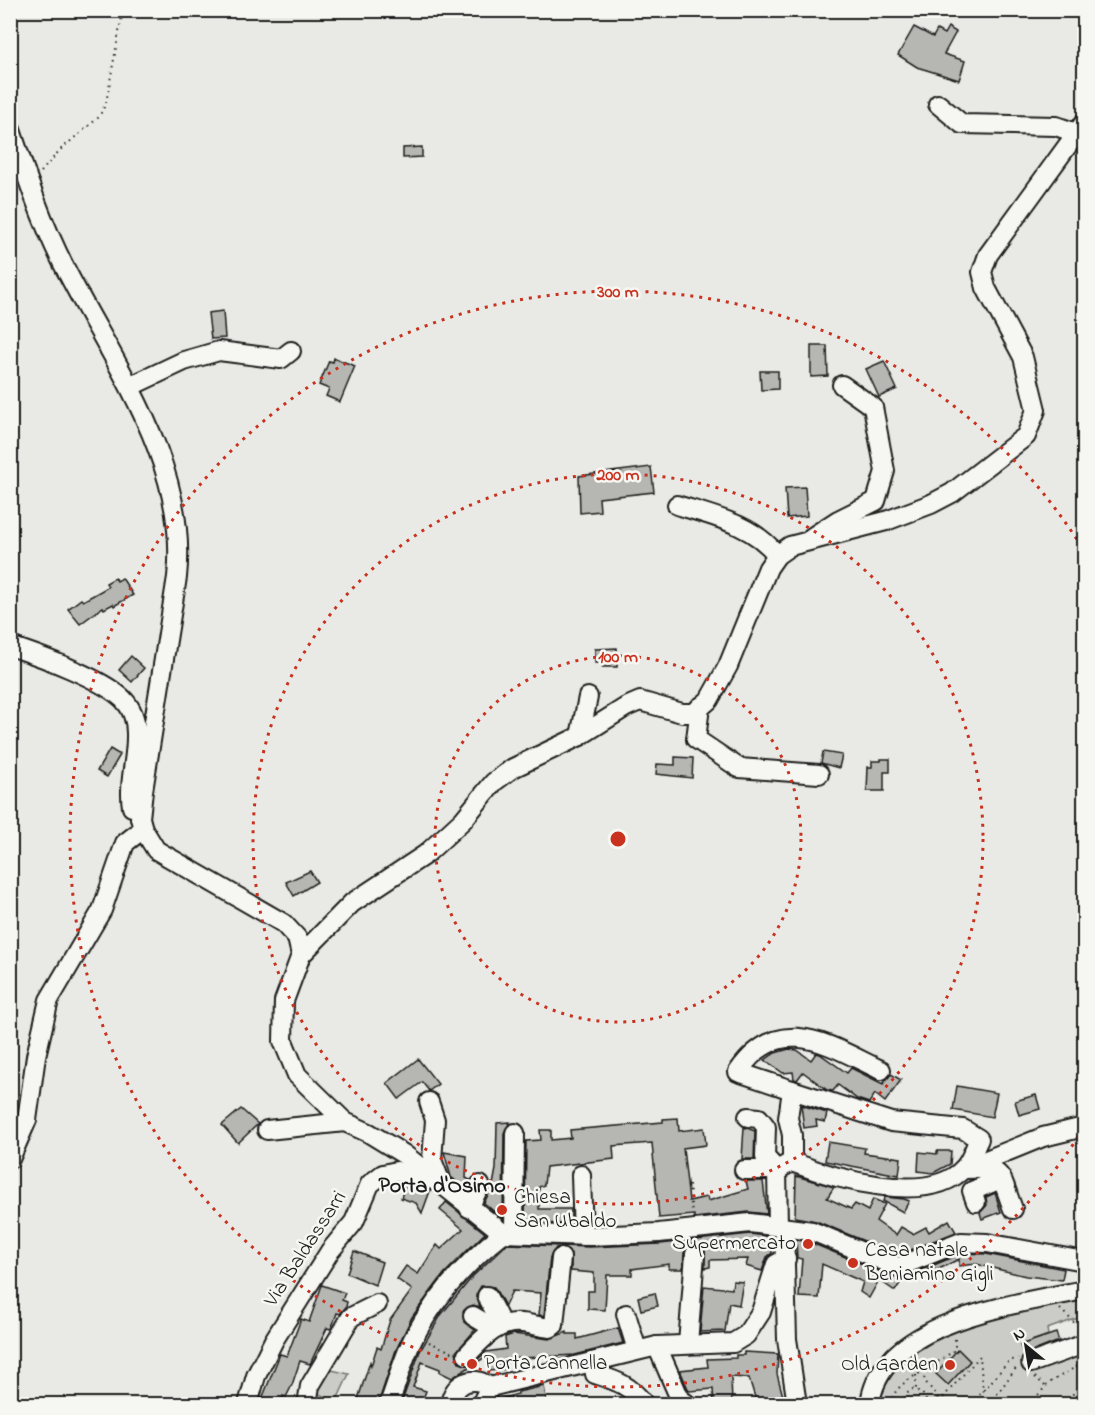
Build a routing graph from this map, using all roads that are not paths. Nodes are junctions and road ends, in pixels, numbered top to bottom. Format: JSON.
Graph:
{"nodes":[{"id":1,"x":938,"y":104,"type":"dead end"},
{"id":2,"x":10,"y":127,"type":"edge"},
{"id":3,"x":1080,"y":128,"type":"edge"},
{"id":4,"x":291,"y":351,"type":"dead end"},
{"id":5,"x":842,"y":385,"type":"dead end"},
{"id":6,"x":131,"y":386,"type":"junction"},
{"id":7,"x":677,"y":504,"type":"dead end"},
{"id":8,"x":802,"y":544,"type":"junction"},
{"id":9,"x":777,"y":555,"type":"junction"},
{"id":10,"x":10,"y":646,"type":"edge"},
{"id":11,"x":588,"y":697,"type":"dead end"},
{"id":12,"x":700,"y":707,"type":"junction"},
{"id":13,"x":580,"y":736,"type":"junction"},
{"id":14,"x":819,"y":774,"type":"dead end"},
{"id":15,"x":141,"y":824,"type":"junction"},
{"id":16,"x":301,"y":955,"type":"junction"},
{"id":17,"x":881,"y":1070,"type":"dead end"},
{"id":18,"x":792,"y":1090,"type":"junction"},
{"id":19,"x":429,"y":1102,"type":"dead end"},
{"id":20,"x":748,"y":1117,"type":"dead end"},
{"id":21,"x":345,"y":1122,"type":"junction"},
{"id":22,"x":1084,"y":1127,"type":"edge"},
{"id":23,"x":267,"y":1130,"type":"dead end"},
{"id":24,"x":516,"y":1133,"type":"dead end"},
{"id":25,"x":10,"y":1159,"type":"edge"},
{"id":26,"x":785,"y":1166,"type":"junction"},
{"id":27,"x":964,"y":1169,"type":"junction"},
{"id":28,"x":744,"y":1170,"type":"dead end"},
{"id":29,"x":582,"y":1175,"type":"dead end"},
{"id":30,"x":1001,"y":1179,"type":"junction"},
{"id":31,"x":440,"y":1183,"type":"junction"},
{"id":32,"x":480,"y":1185,"type":"dead end"},
{"id":33,"x":976,"y":1202,"type":"dead end"},
{"id":34,"x":469,"y":1208,"type":"junction"},
{"id":35,"x":1013,"y":1209,"type":"dead end"},
{"id":36,"x":781,"y":1227,"type":"junction"},
{"id":37,"x":509,"y":1232,"type":"junction"},
{"id":38,"x":583,"y":1236,"type":"junction"},
{"id":39,"x":562,"y":1245,"type":"junction"},
{"id":40,"x":695,"y":1254,"type":"dead end"},
{"id":41,"x":786,"y":1259,"type":"junction"},
{"id":42,"x":1084,"y":1261,"type":"edge"},
{"id":43,"x":1084,"y":1290,"type":"edge"},
{"id":44,"x":487,"y":1296,"type":"dead end"},
{"id":45,"x":377,"y":1304,"type":"dead end"},
{"id":46,"x":626,"y":1314,"type":"dead end"},
{"id":47,"x":473,"y":1316,"type":"dead end"},
{"id":48,"x":498,"y":1327,"type":"junction"},
{"id":49,"x":688,"y":1344,"type":"junction"},
{"id":50,"x":1084,"y":1344,"type":"edge"},
{"id":51,"x":657,"y":1346,"type":"junction"},
{"id":52,"x":637,"y":1350,"type":"junction"},
{"id":53,"x":467,"y":1355,"type":"road end"},
{"id":54,"x":593,"y":1362,"type":"junction"},
{"id":55,"x":1030,"y":1367,"type":"road end"},
{"id":56,"x":490,"y":1387,"type":"junction"},
{"id":57,"x":248,"y":1404,"type":"edge"},
{"id":58,"x":308,"y":1404,"type":"edge"},
{"id":59,"x":389,"y":1404,"type":"edge"},
{"id":60,"x":450,"y":1404,"type":"edge"},
{"id":61,"x":481,"y":1404,"type":"edge"},
{"id":62,"x":644,"y":1404,"type":"edge"},
{"id":63,"x":687,"y":1404,"type":"edge"},
{"id":64,"x":797,"y":1404,"type":"edge"},
{"id":65,"x":870,"y":1404,"type":"edge"}],
"edges":[{"from":1,"to":3,"type":"street"},
{"from":2,"to":6,"type":"street"},
{"from":3,"to":8,"type":"street"},
{"from":4,"to":6,"type":"street"},
{"from":5,"to":8,"type":"street"},
{"from":6,"to":15,"type":"street"},
{"from":7,"to":9,"type":"street"},
{"from":8,"to":9,"type":"street"},
{"from":9,"to":12,"type":"street"},
{"from":10,"to":15,"type":"street"},
{"from":11,"to":13,"type":"street"},
{"from":12,"to":13,"type":"street"},
{"from":12,"to":14,"type":"street"},
{"from":13,"to":16,"type":"street"},
{"from":15,"to":16,"type":"street"},
{"from":15,"to":25,"type":"street"},
{"from":16,"to":21,"type":"street"},
{"from":17,"to":18,"type":"street"},
{"from":18,"to":26,"type":"street"},
{"from":18,"to":27,"type":"street"},
{"from":19,"to":31,"type":"street"},
{"from":20,"to":26,"type":"street"},
{"from":21,"to":23,"type":"street"},
{"from":21,"to":31,"type":"street"},
{"from":22,"to":27,"type":"street"},
{"from":24,"to":37,"type":"street"},
{"from":26,"to":27,"type":"street"},
{"from":26,"to":28,"type":"street"},
{"from":26,"to":36,"type":"street"},
{"from":27,"to":30,"type":"street"},
{"from":29,"to":38,"type":"street"},
{"from":30,"to":33,"type":"street"},
{"from":30,"to":35,"type":"street"},
{"from":31,"to":34,"type":"street"},
{"from":31,"to":57,"type":"street","name":"Via Baldassarri"},
{"from":32,"to":34,"type":"street"},
{"from":34,"to":37,"type":"street"},
{"from":36,"to":38,"type":"street"},
{"from":36,"to":41,"type":"street"},
{"from":36,"to":42,"type":"street"},
{"from":37,"to":39,"type":"street"},
{"from":37,"to":59,"type":"street"},
{"from":38,"to":39,"type":"street"},
{"from":39,"to":48,"type":"street"},
{"from":40,"to":49,"type":"street"},
{"from":41,"to":49,"type":"street"},
{"from":41,"to":64,"type":"street"},
{"from":43,"to":65,"type":"street"},
{"from":44,"to":48,"type":"street"},
{"from":45,"to":58,"type":"street"},
{"from":46,"to":52,"type":"street"},
{"from":47,"to":48,"type":"street"},
{"from":48,"to":53,"type":"street"},
{"from":49,"to":51,"type":"street"},
{"from":50,"to":55,"type":"street"},
{"from":51,"to":52,"type":"street"},
{"from":51,"to":63,"type":"street"},
{"from":52,"to":54,"type":"street"},
{"from":54,"to":56,"type":"street"},
{"from":54,"to":62,"type":"street"},
{"from":56,"to":60,"type":"street"},
{"from":56,"to":61,"type":"street"}]}
